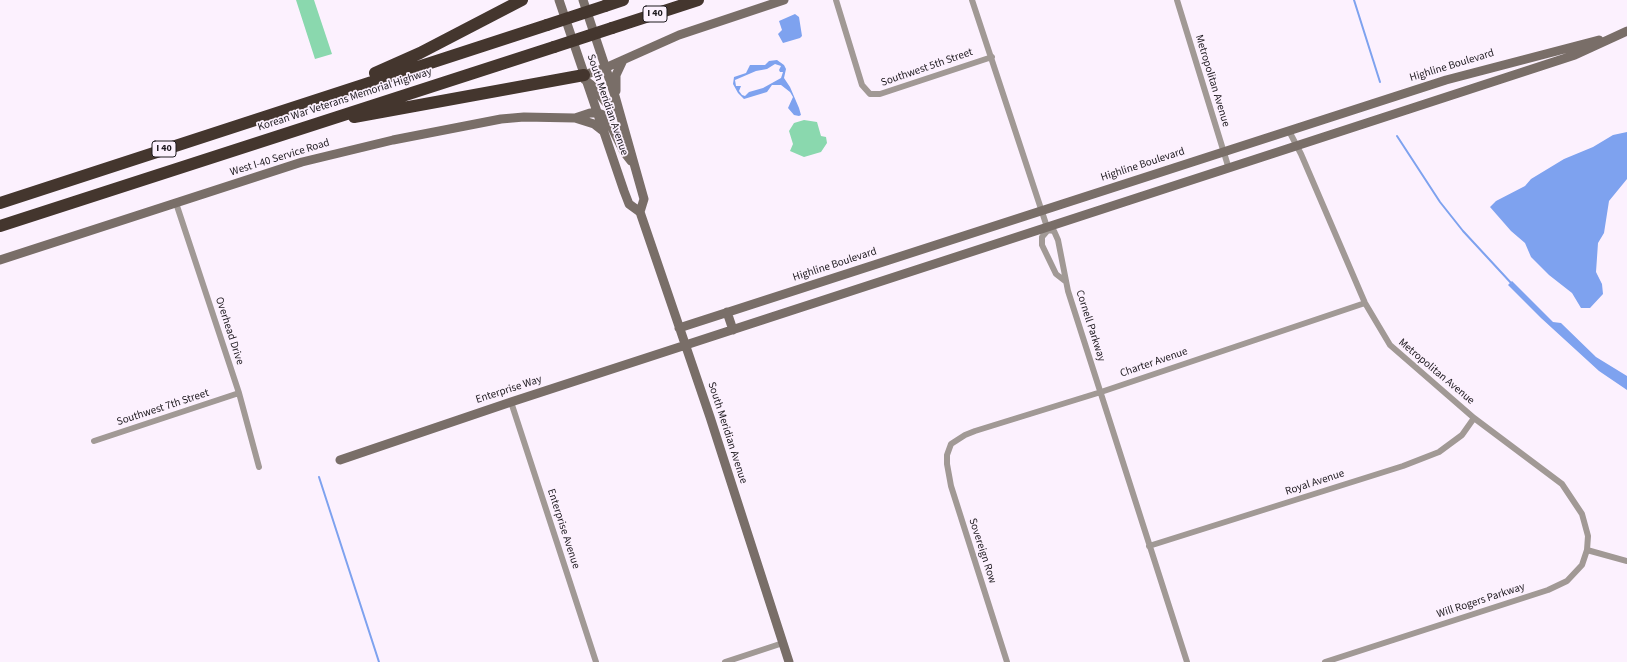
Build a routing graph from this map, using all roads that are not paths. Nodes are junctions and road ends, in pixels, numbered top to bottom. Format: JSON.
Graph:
{"nodes":[{"id":1,"x":522,"y":0,"type":"edge"},
{"id":2,"x":559,"y":0,"type":"edge"},
{"id":3,"x":583,"y":0,"type":"edge"},
{"id":4,"x":623,"y":0,"type":"edge"},
{"id":5,"x":698,"y":0,"type":"edge"},
{"id":6,"x":784,"y":0,"type":"edge"},
{"id":7,"x":836,"y":0,"type":"edge"},
{"id":8,"x":972,"y":0,"type":"edge"},
{"id":9,"x":1177,"y":0,"type":"edge"},
{"id":10,"x":1627,"y":31,"type":"edge"},
{"id":11,"x":1618,"y":36,"type":"junction"},
{"id":12,"x":992,"y":57,"type":"junction"},
{"id":13,"x":623,"y":60,"type":"junction"},
{"id":14,"x":605,"y":68,"type":"junction"},
{"id":15,"x":585,"y":78,"type":"junction"},
{"id":16,"x":615,"y":96,"type":"junction"},
{"id":17,"x":318,"y":99,"type":"junction"},
{"id":18,"x":618,"y":108,"type":"junction"},
{"id":19,"x":597,"y":113,"type":"junction"},
{"id":20,"x":575,"y":118,"type":"junction"},
{"id":21,"x":314,"y":124,"type":"junction"},
{"id":22,"x":602,"y":131,"type":"junction"},
{"id":23,"x":1289,"y":131,"type":"junction"},
{"id":24,"x":1297,"y":147,"type":"junction"},
{"id":25,"x":1224,"y":152,"type":"junction"},
{"id":26,"x":634,"y":166,"type":"junction"},
{"id":27,"x":1229,"y":169,"type":"junction"},
{"id":28,"x":0,"y":203,"type":"edge"},
{"id":29,"x":176,"y":203,"type":"junction"},
{"id":30,"x":1042,"y":210,"type":"junction"},
{"id":31,"x":640,"y":212,"type":"junction"},
{"id":32,"x":0,"y":226,"type":"edge"},
{"id":33,"x":1048,"y":229,"type":"junction"},
{"id":34,"x":0,"y":260,"type":"edge"},
{"id":35,"x":1065,"y":281,"type":"junction"},
{"id":36,"x":1365,"y":303,"type":"junction"},
{"id":37,"x":727,"y":312,"type":"junction"},
{"id":38,"x":679,"y":328,"type":"junction"},
{"id":39,"x":733,"y":330,"type":"junction"},
{"id":40,"x":686,"y":345,"type":"junction"},
{"id":41,"x":1101,"y":392,"type":"junction"},
{"id":42,"x":239,"y":393,"type":"junction"},
{"id":43,"x":511,"y":402,"type":"junction"},
{"id":44,"x":1474,"y":418,"type":"junction"},
{"id":45,"x":94,"y":441,"type":"dead end"},
{"id":46,"x":951,"y":444,"type":"joint"},
{"id":47,"x":340,"y":460,"type":"dead end"},
{"id":48,"x":260,"y":467,"type":"dead end"},
{"id":49,"x":1149,"y":546,"type":"junction"},
{"id":50,"x":1588,"y":550,"type":"junction"},
{"id":51,"x":1627,"y":561,"type":"edge"},
{"id":52,"x":783,"y":643,"type":"junction"},
{"id":53,"x":596,"y":662,"type":"edge"},
{"id":54,"x":725,"y":662,"type":"edge"},
{"id":55,"x":789,"y":662,"type":"edge"},
{"id":56,"x":1007,"y":662,"type":"edge"},
{"id":57,"x":1188,"y":662,"type":"edge"},
{"id":58,"x":1325,"y":662,"type":"edge"}],
"edges":[{"from":1,"to":17,"type":"highway"},
{"from":2,"to":15,"type":"street","name":"South Meridian Avenue"},
{"from":3,"to":14,"type":"street","name":"South Meridian Avenue"},
{"from":4,"to":17,"type":"highway","name":"Korean War Veterans Memorial Highway","number":"I 40","bridge":true},
{"from":5,"to":21,"type":"highway","name":"Korean War Veterans Memorial Highway","number":"I 40","bridge":true},
{"from":6,"to":13,"type":"street"},
{"from":7,"to":12,"type":"street","name":"Southwest 5th Street"},
{"from":8,"to":12,"type":"street","name":"Cornell Parkway"},
{"from":9,"to":25,"type":"street","name":"Metropolitan Avenue"},
{"from":10,"to":11,"type":"street","name":"Highline Boulevard"},
{"from":11,"to":23,"type":"street","name":"Highline Boulevard"},
{"from":11,"to":24,"type":"street","name":"Highline Boulevard"},
{"from":12,"to":30,"type":"street","name":"Cornell Parkway"},
{"from":13,"to":14,"type":"street"},
{"from":13,"to":16,"type":"street"},
{"from":14,"to":15,"type":"street"},
{"from":14,"to":16,"type":"street","name":"South Meridian Avenue"},
{"from":15,"to":18,"type":"street"},
{"from":15,"to":19,"type":"street","name":"South Meridian Avenue"},
{"from":15,"to":21,"type":"highway"},
{"from":16,"to":18,"type":"street","name":"South Meridian Avenue"},
{"from":17,"to":28,"type":"highway","name":"Korean War Veterans Memorial Highway","number":"I 40"},
{"from":18,"to":26,"type":"street","name":"South Meridian Avenue"},
{"from":19,"to":20,"type":"street","name":"West I-40 Service Road"},
{"from":19,"to":22,"type":"street","name":"South Meridian Avenue"},
{"from":19,"to":26,"type":"street"},
{"from":20,"to":22,"type":"street","name":"West I-40 Service Road"},
{"from":20,"to":29,"type":"street","name":"West I-40 Service Road"},
{"from":21,"to":32,"type":"highway","name":"Korean War Veterans Memorial Highway","number":"I 40"},
{"from":22,"to":31,"type":"street","name":"South Meridian Avenue"},
{"from":23,"to":24,"type":"street","name":"Metropolitan Avenue"},
{"from":23,"to":25,"type":"street","name":"Highline Boulevard"},
{"from":24,"to":27,"type":"street","name":"Highline Boulevard"},
{"from":24,"to":36,"type":"street","name":"Metropolitan Avenue"},
{"from":25,"to":27,"type":"street","name":"Metropolitan Avenue"},
{"from":25,"to":30,"type":"street","name":"Highline Boulevard"},
{"from":26,"to":31,"type":"street","name":"South Meridian Avenue"},
{"from":27,"to":33,"type":"street","name":"Highline Boulevard"},
{"from":29,"to":34,"type":"street","name":"West I-40 Service Road"},
{"from":29,"to":42,"type":"street","name":"Overhead Drive"},
{"from":30,"to":33,"type":"street","name":"Cornell Parkway"},
{"from":30,"to":37,"type":"street","name":"Highline Boulevard"},
{"from":31,"to":38,"type":"street","name":"South Meridian Avenue"},
{"from":33,"to":35,"type":"street","name":"Cornell Parkway"},
{"from":33,"to":35,"type":"street"},
{"from":33,"to":39,"type":"street","name":"Highline Boulevard"},
{"from":35,"to":41,"type":"street","name":"Cornell Parkway"},
{"from":36,"to":41,"type":"street","name":"Charter Avenue"},
{"from":36,"to":44,"type":"street","name":"Metropolitan Avenue"},
{"from":37,"to":38,"type":"street","name":"Highline Boulevard"},
{"from":37,"to":39,"type":"street"},
{"from":38,"to":40,"type":"street","name":"South Meridian Avenue"},
{"from":39,"to":40,"type":"street","name":"Highline Boulevard"},
{"from":40,"to":43,"type":"street","name":"Enterprise Way"},
{"from":40,"to":52,"type":"street","name":"South Meridian Avenue"},
{"from":41,"to":46,"type":"street","name":"Charter Avenue"},
{"from":41,"to":49,"type":"street","name":"Cornell Parkway"},
{"from":42,"to":45,"type":"street","name":"Southwest 7th Street"},
{"from":42,"to":48,"type":"street","name":"Overhead Drive"},
{"from":43,"to":47,"type":"street","name":"Enterprise Way"},
{"from":43,"to":53,"type":"street","name":"Enterprise Avenue"},
{"from":44,"to":49,"type":"street","name":"Royal Avenue"},
{"from":44,"to":50,"type":"street","name":"Metropolitan Avenue"},
{"from":46,"to":56,"type":"street","name":"Sovereign Row"},
{"from":49,"to":57,"type":"street","name":"Cornell Parkway"},
{"from":50,"to":51,"type":"street"},
{"from":50,"to":58,"type":"street","name":"Will Rogers Parkway"},
{"from":52,"to":54,"type":"street"},
{"from":52,"to":55,"type":"street","name":"South Meridian Avenue"}]}
